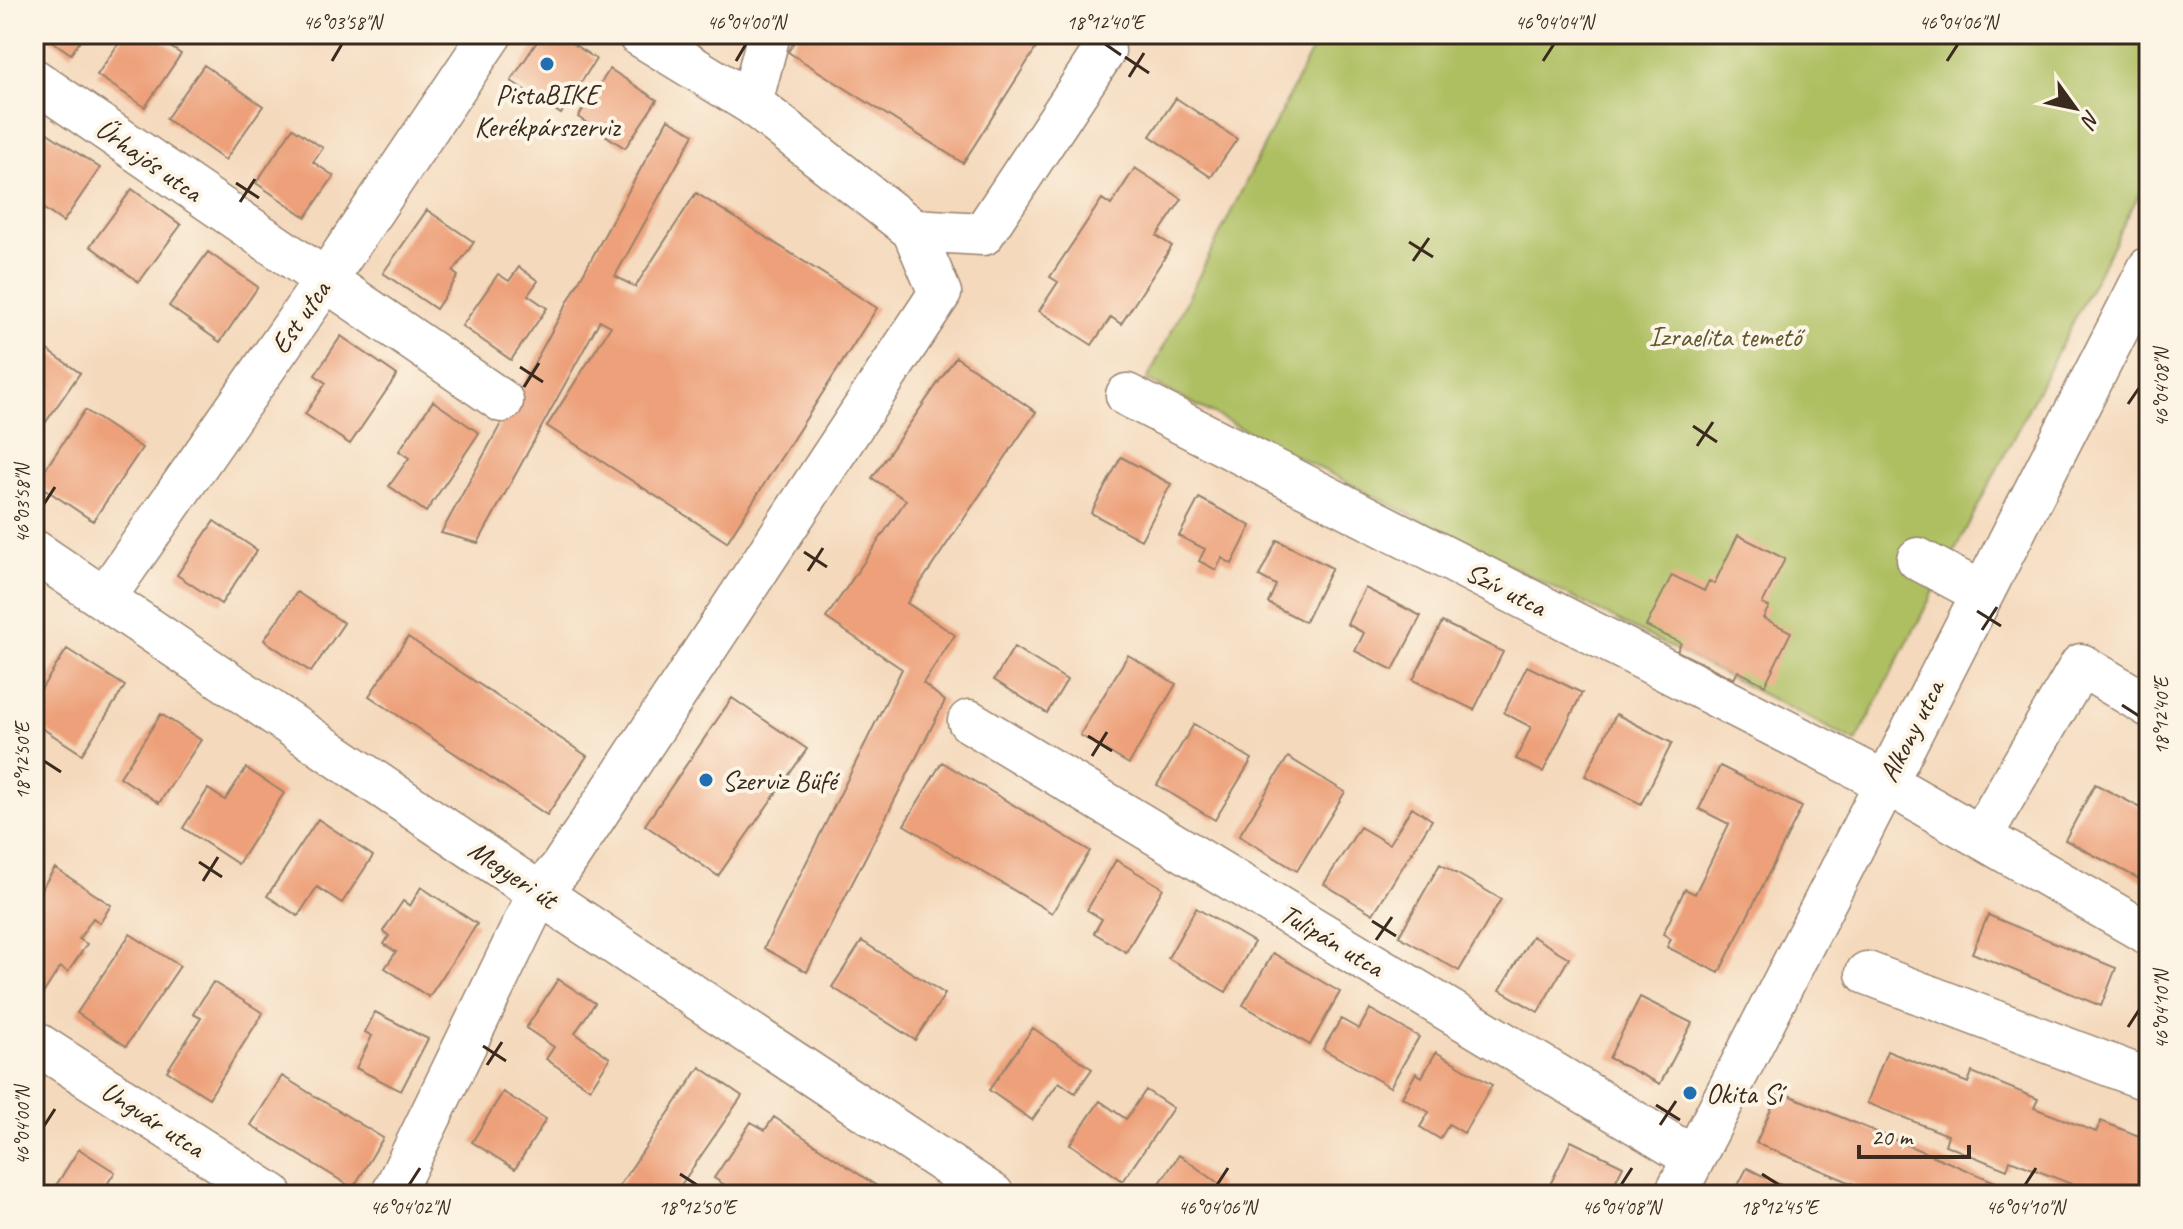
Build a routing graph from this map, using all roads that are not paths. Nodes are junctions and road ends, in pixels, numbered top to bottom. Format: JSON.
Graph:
{"nodes":[{"id":1,"x":491,"y":34,"type":"edge"},
{"id":2,"x":638,"y":34,"type":"edge"},
{"id":3,"x":769,"y":34,"type":"edge"},
{"id":4,"x":1104,"y":51,"type":"dead end"},
{"id":5,"x":34,"y":80,"type":"edge"},
{"id":6,"x":751,"y":103,"type":"junction"},
{"id":7,"x":913,"y":230,"type":"junction"},
{"id":8,"x":983,"y":234,"type":"junction"},
{"id":9,"x":2148,"y":270,"type":"edge"},
{"id":10,"x":325,"y":281,"type":"junction"},
{"id":11,"x":940,"y":293,"type":"junction"},
{"id":12,"x":1127,"y":395,"type":"dead end"},
{"id":13,"x":502,"y":401,"type":"dead end"},
{"id":14,"x":34,"y":551,"type":"edge"},
{"id":15,"x":1918,"y":559,"type":"dead end"},
{"id":16,"x":1982,"y":593,"type":"junction"},
{"id":17,"x":105,"y":597,"type":"junction"},
{"id":18,"x":2149,"y":706,"type":"edge"},
{"id":19,"x":969,"y":721,"type":"dead end"},
{"id":20,"x":1885,"y":782,"type":"junction"},
{"id":21,"x":1981,"y":836,"type":"junction"},
{"id":22,"x":539,"y":893,"type":"junction"},
{"id":23,"x":2149,"y":934,"type":"edge"},
{"id":24,"x":1867,"y":973,"type":"dead end"},
{"id":25,"x":34,"y":1042,"type":"edge"},
{"id":26,"x":2149,"y":1080,"type":"edge"},
{"id":27,"x":1694,"y":1158,"type":"junction"},
{"id":28,"x":272,"y":1195,"type":"edge"},
{"id":29,"x":392,"y":1195,"type":"edge"},
{"id":30,"x":993,"y":1195,"type":"edge"},
{"id":31,"x":1675,"y":1195,"type":"edge"}],
"edges":[{"from":1,"to":10,"type":"street","name":"Est utca"},
{"from":2,"to":6,"type":"street"},
{"from":3,"to":6,"type":"street"},
{"from":4,"to":8,"type":"street"},
{"from":5,"to":10,"type":"street","name":"Űrhajós utca"},
{"from":6,"to":7,"type":"street"},
{"from":7,"to":8,"type":"street"},
{"from":7,"to":11,"type":"street"},
{"from":8,"to":11,"type":"street"},
{"from":9,"to":16,"type":"street","name":"Alkony utca"},
{"from":10,"to":13,"type":"street","name":"Űrhajós utca"},
{"from":10,"to":17,"type":"street","name":"Est utca"},
{"from":11,"to":22,"type":"street"},
{"from":12,"to":20,"type":"street","name":"Szív utca"},
{"from":14,"to":17,"type":"street","name":"Megyeri út"},
{"from":15,"to":16,"type":"street"},
{"from":16,"to":20,"type":"street","name":"Alkony utca"},
{"from":17,"to":22,"type":"street","name":"Megyeri út"},
{"from":18,"to":21,"type":"street"},
{"from":19,"to":27,"type":"street","name":"Tulipán utca"},
{"from":20,"to":21,"type":"street","name":"Szív utca"},
{"from":20,"to":27,"type":"street","name":"Alkony utca"},
{"from":21,"to":23,"type":"street","name":"Szív utca"},
{"from":22,"to":29,"type":"street"},
{"from":22,"to":30,"type":"street","name":"Megyeri út"},
{"from":24,"to":26,"type":"street"},
{"from":25,"to":28,"type":"street","name":"Ungvár utca"},
{"from":27,"to":31,"type":"street","name":"Alkony utca"}]}
